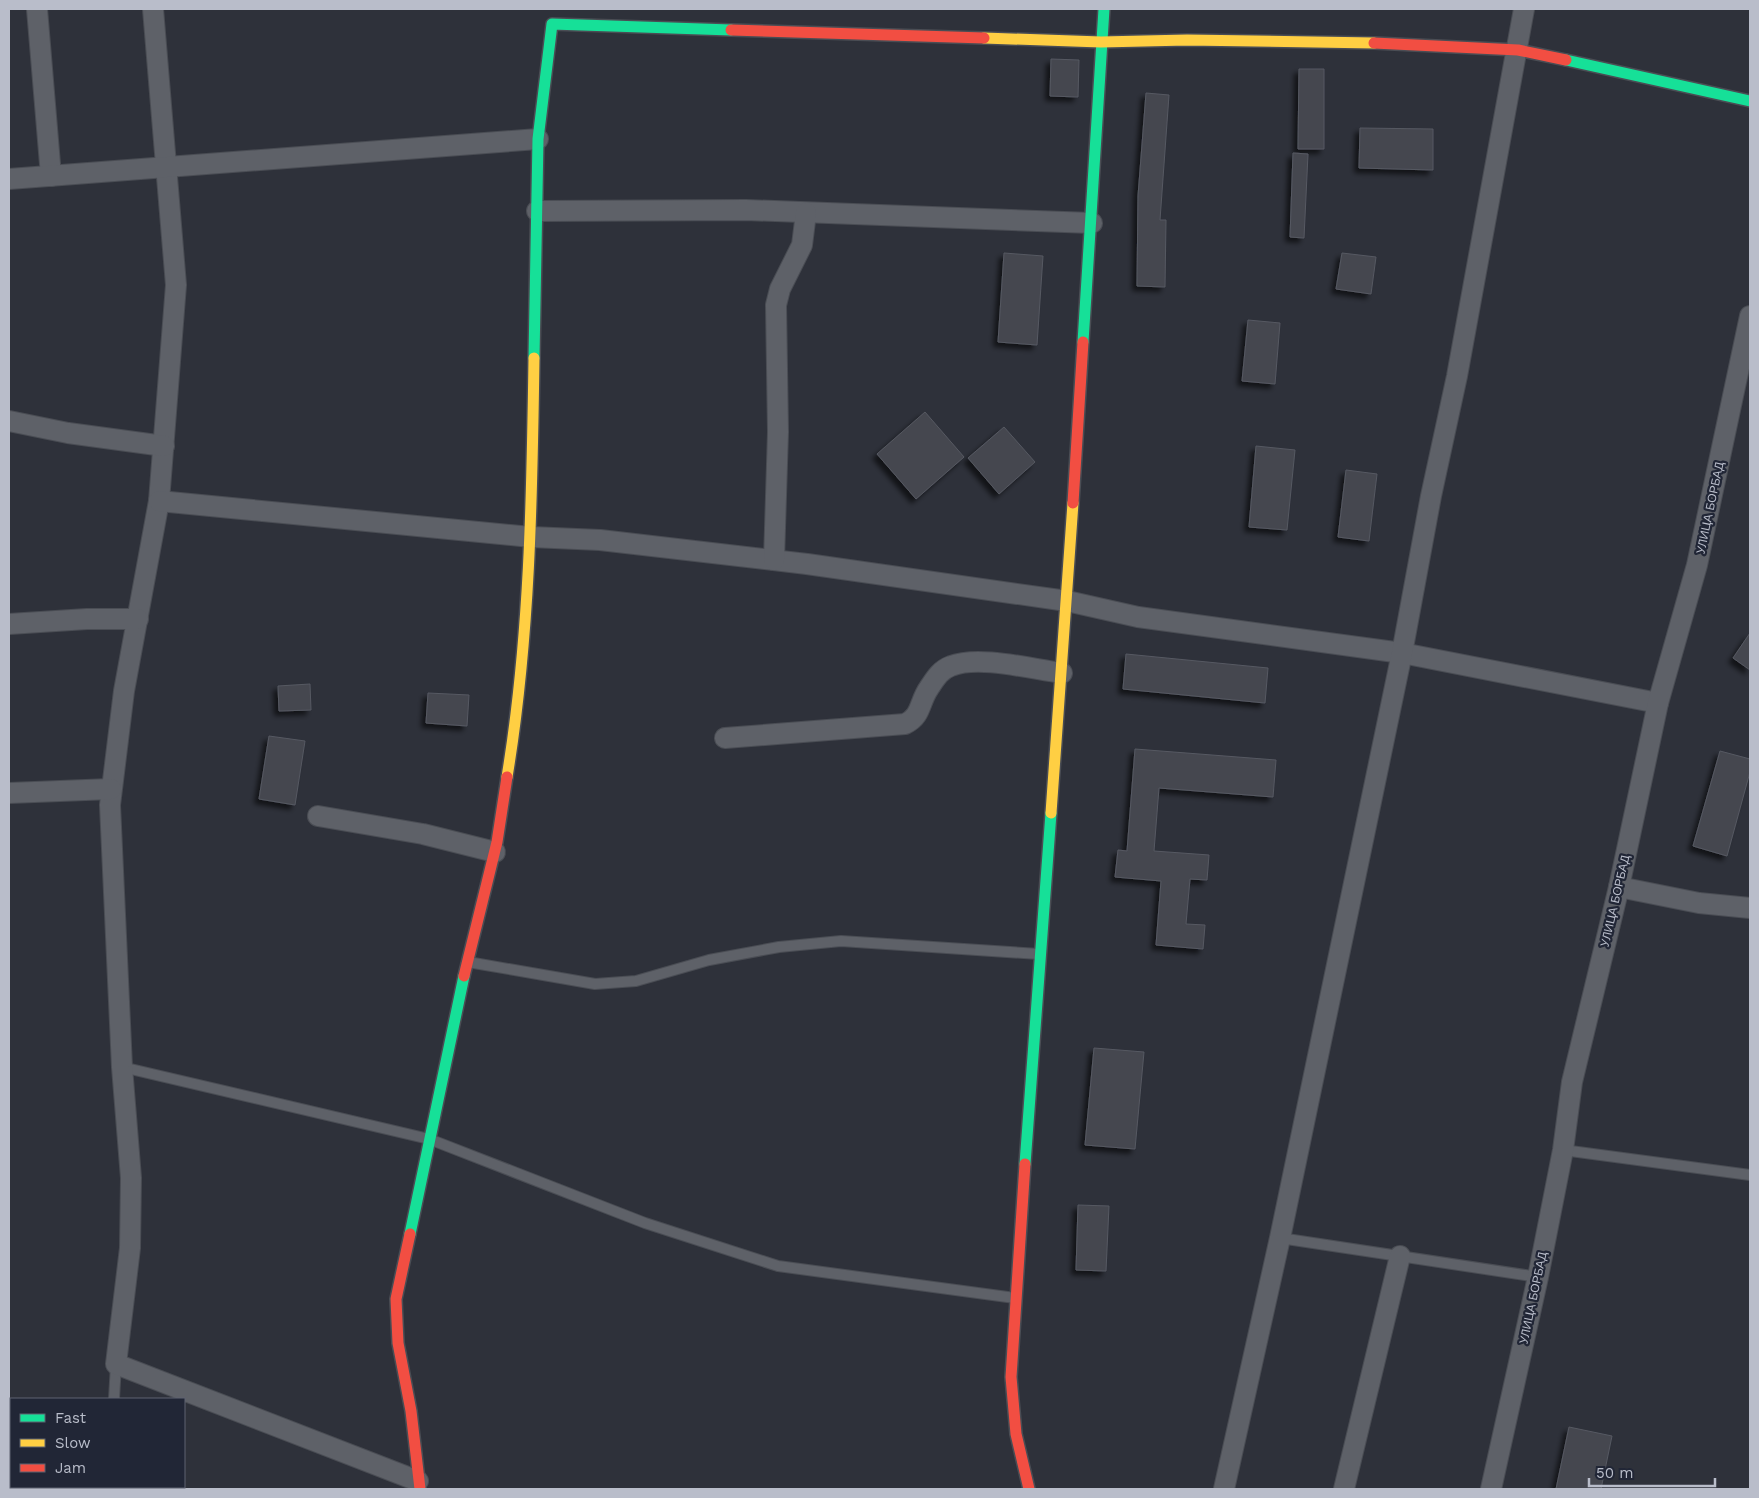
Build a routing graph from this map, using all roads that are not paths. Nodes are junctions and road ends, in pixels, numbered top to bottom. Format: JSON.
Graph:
{"nodes":[{"id":1,"x":37,"y":9,"type":"edge"},
{"id":2,"x":152,"y":9,"type":"edge"},
{"id":3,"x":1104,"y":9,"type":"edge"},
{"id":4,"x":1524,"y":9,"type":"edge"},
{"id":5,"x":552,"y":16,"type":"edge"},
{"id":6,"x":1101,"y":42,"type":"junction"},
{"id":7,"x":1518,"y":50,"type":"junction"},
{"id":8,"x":1750,"y":101,"type":"edge"},
{"id":9,"x":538,"y":139,"type":"junction"},
{"id":10,"x":167,"y":166,"type":"junction"},
{"id":11,"x":51,"y":176,"type":"junction"},
{"id":12,"x":9,"y":179,"type":"edge"},
{"id":13,"x":537,"y":211,"type":"junction"},
{"id":14,"x":806,"y":212,"type":"junction"},
{"id":15,"x":1092,"y":223,"type":"junction"},
{"id":16,"x":1750,"y":316,"type":"edge"},
{"id":17,"x":9,"y":421,"type":"edge"},
{"id":18,"x":164,"y":446,"type":"junction"},
{"id":19,"x":159,"y":501,"type":"junction"},
{"id":20,"x":531,"y":537,"type":"junction"},
{"id":21,"x":774,"y":560,"type":"junction"},
{"id":22,"x":1067,"y":601,"type":"junction"},
{"id":23,"x":138,"y":619,"type":"junction"},
{"id":24,"x":9,"y":624,"type":"edge"},
{"id":25,"x":1402,"y":653,"type":"junction"},
{"id":26,"x":1062,"y":673,"type":"junction"},
{"id":27,"x":1658,"y":703,"type":"junction"},
{"id":28,"x":725,"y":738,"type":"dead end"},
{"id":29,"x":112,"y":789,"type":"junction"},
{"id":30,"x":9,"y":792,"type":"edge"},
{"id":31,"x":318,"y":816,"type":"dead end"},
{"id":32,"x":495,"y":852,"type":"junction"},
{"id":33,"x":1619,"y":887,"type":"junction"},
{"id":34,"x":1750,"y":908,"type":"edge"},
{"id":35,"x":1040,"y":954,"type":"junction"},
{"id":36,"x":467,"y":962,"type":"junction"},
{"id":37,"x":122,"y":1066,"type":"junction"},
{"id":38,"x":429,"y":1139,"type":"junction"},
{"id":39,"x":1563,"y":1150,"type":"junction"},
{"id":40,"x":1750,"y":1175,"type":"edge"},
{"id":41,"x":1280,"y":1238,"type":"junction"},
{"id":42,"x":1400,"y":1256,"type":"junction"},
{"id":43,"x":1538,"y":1277,"type":"junction"},
{"id":44,"x":1016,"y":1298,"type":"junction"},
{"id":45,"x":116,"y":1364,"type":"junction"},
{"id":46,"x":114,"y":1398,"type":"edge"},
{"id":47,"x":419,"y":1485,"type":"edge"},
{"id":48,"x":1029,"y":1489,"type":"edge"},
{"id":49,"x":1224,"y":1489,"type":"edge"},
{"id":50,"x":1344,"y":1489,"type":"edge"},
{"id":51,"x":1492,"y":1489,"type":"edge"}],
"edges":[{"from":1,"to":11,"type":"street"},
{"from":2,"to":10,"type":"street"},
{"from":3,"to":6,"type":"street"},
{"from":4,"to":7,"type":"street"},
{"from":5,"to":6,"type":"street"},
{"from":5,"to":9,"type":"street"},
{"from":6,"to":7,"type":"street"},
{"from":6,"to":15,"type":"street"},
{"from":7,"to":8,"type":"street"},
{"from":7,"to":25,"type":"street"},
{"from":9,"to":10,"type":"street"},
{"from":9,"to":13,"type":"street"},
{"from":10,"to":11,"type":"street"},
{"from":10,"to":18,"type":"street"},
{"from":11,"to":12,"type":"street"},
{"from":13,"to":14,"type":"street"},
{"from":13,"to":20,"type":"street"},
{"from":14,"to":15,"type":"street"},
{"from":14,"to":21,"type":"street"},
{"from":15,"to":22,"type":"street"},
{"from":16,"to":27,"type":"street","name":"УЛИЦА БОРБАД"},
{"from":17,"to":18,"type":"street"},
{"from":18,"to":19,"type":"street"},
{"from":19,"to":20,"type":"street"},
{"from":19,"to":23,"type":"street"},
{"from":20,"to":21,"type":"street"},
{"from":20,"to":32,"type":"street"},
{"from":21,"to":22,"type":"street"},
{"from":22,"to":25,"type":"street"},
{"from":22,"to":26,"type":"street"},
{"from":23,"to":24,"type":"street"},
{"from":23,"to":29,"type":"street"},
{"from":25,"to":27,"type":"street"},
{"from":25,"to":41,"type":"street"},
{"from":26,"to":28,"type":"street"},
{"from":26,"to":35,"type":"street"},
{"from":27,"to":33,"type":"street","name":"УЛИЦА БОРБАД"},
{"from":29,"to":30,"type":"street"},
{"from":29,"to":37,"type":"street"},
{"from":31,"to":32,"type":"street"},
{"from":32,"to":36,"type":"street"},
{"from":33,"to":34,"type":"street"},
{"from":33,"to":39,"type":"street","name":"УЛИЦА БОРБАД"},
{"from":35,"to":36,"type":"lane"},
{"from":35,"to":44,"type":"street"},
{"from":36,"to":38,"type":"street"},
{"from":37,"to":38,"type":"lane"},
{"from":37,"to":45,"type":"street"},
{"from":38,"to":44,"type":"lane"},
{"from":38,"to":47,"type":"street"},
{"from":39,"to":40,"type":"lane"},
{"from":39,"to":43,"type":"street","name":"УЛИЦА БОРБАД"},
{"from":41,"to":42,"type":"lane"},
{"from":41,"to":49,"type":"street"},
{"from":42,"to":43,"type":"lane"},
{"from":42,"to":50,"type":"street"},
{"from":43,"to":51,"type":"street","name":"УЛИЦА БОРБАД"},
{"from":44,"to":48,"type":"street"},
{"from":45,"to":46,"type":"lane"},
{"from":45,"to":47,"type":"street"}]}
